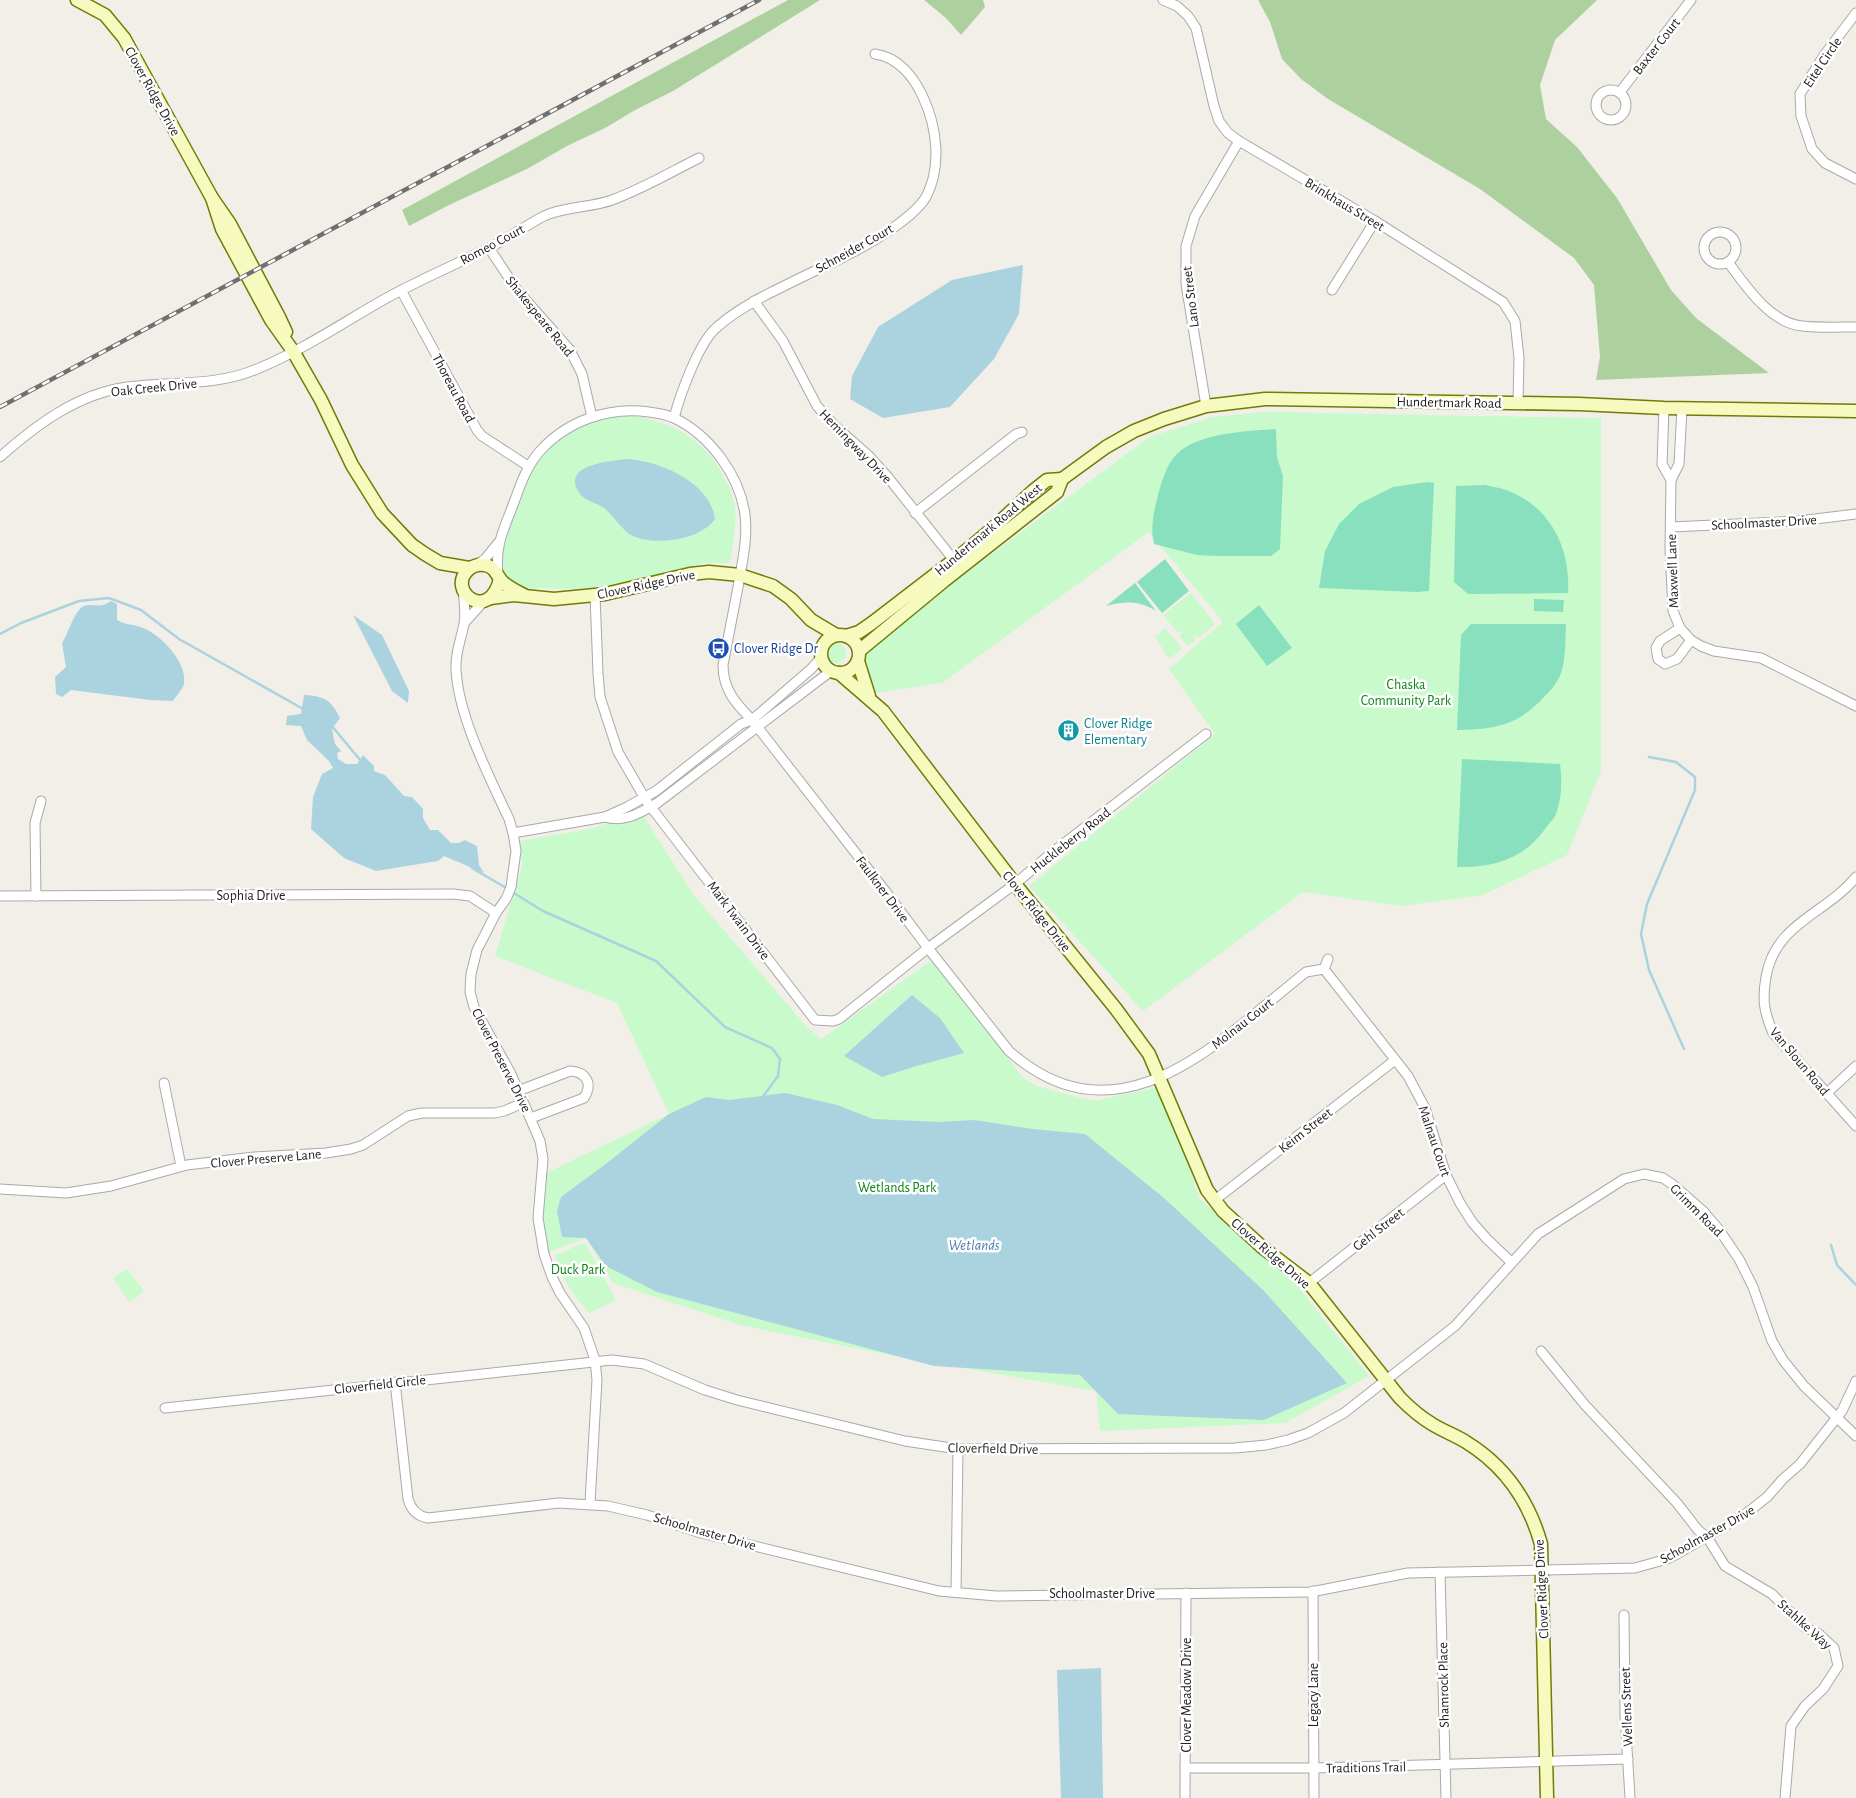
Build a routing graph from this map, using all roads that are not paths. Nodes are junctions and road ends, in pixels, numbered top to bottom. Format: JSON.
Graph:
{"nodes":[{"id":1,"x":77,"y":0,"type":"edge"},
{"id":2,"x":1163,"y":0,"type":"edge"},
{"id":3,"x":1691,"y":0,"type":"edge"},
{"id":4,"x":1856,"y":13,"type":"edge"},
{"id":5,"x":875,"y":54,"type":"dead end"},
{"id":6,"x":1620,"y":92,"type":"dead end"},
{"id":7,"x":1239,"y":141,"type":"junction"},
{"id":8,"x":699,"y":158,"type":"dead end"},
{"id":9,"x":1856,"y":179,"type":"edge"},
{"id":10,"x":1375,"y":221,"type":"junction"},
{"id":11,"x":488,"y":248,"type":"junction"},
{"id":12,"x":1728,"y":262,"type":"dead end"},
{"id":13,"x":401,"y":290,"type":"junction"},
{"id":14,"x":1332,"y":290,"type":"dead end"},
{"id":15,"x":754,"y":301,"type":"junction"},
{"id":16,"x":1856,"y":327,"type":"edge"},
{"id":17,"x":293,"y":351,"type":"junction"},
{"id":18,"x":1518,"y":403,"type":"junction"},
{"id":19,"x":1206,"y":406,"type":"junction"},
{"id":20,"x":1664,"y":408,"type":"junction"},
{"id":21,"x":1682,"y":408,"type":"junction"},
{"id":22,"x":1856,"y":411,"type":"edge"},
{"id":23,"x":592,"y":416,"type":"junction"},
{"id":24,"x":674,"y":418,"type":"junction"},
{"id":25,"x":1022,"y":432,"type":"dead end"},
{"id":26,"x":0,"y":457,"type":"edge"},
{"id":27,"x":528,"y":466,"type":"junction"},
{"id":28,"x":1062,"y":479,"type":"joint"},
{"id":29,"x":1671,"y":480,"type":"junction"},
{"id":30,"x":915,"y":513,"type":"junction"},
{"id":31,"x":1856,"y":514,"type":"edge"},
{"id":32,"x":1671,"y":527,"type":"junction"},
{"id":33,"x":498,"y":543,"type":"junction"},
{"id":34,"x":440,"y":563,"type":"junction"},
{"id":35,"x":956,"y":564,"type":"junction"},
{"id":36,"x":473,"y":567,"type":"junction"},
{"id":37,"x":740,"y":575,"type":"junction"},
{"id":38,"x":499,"y":577,"type":"junction"},
{"id":39,"x":462,"y":587,"type":"junction"},
{"id":40,"x":595,"y":595,"type":"junction"},
{"id":41,"x":526,"y":596,"type":"junction"},
{"id":42,"x":488,"y":599,"type":"junction"},
{"id":43,"x":810,"y":620,"type":"junction"},
{"id":44,"x":465,"y":622,"type":"junction"},
{"id":45,"x":1680,"y":628,"type":"junction"},
{"id":46,"x":841,"y":635,"type":"junction"},
{"id":47,"x":1691,"y":640,"type":"junction"},
{"id":48,"x":821,"y":654,"type":"junction"},
{"id":49,"x":858,"y":656,"type":"junction"},
{"id":50,"x":835,"y":672,"type":"junction"},
{"id":51,"x":870,"y":699,"type":"junction"},
{"id":52,"x":1856,"y":706,"type":"edge"},
{"id":53,"x":755,"y":723,"type":"junction"},
{"id":54,"x":1206,"y":734,"type":"dead end"},
{"id":55,"x":41,"y":801,"type":"dead end"},
{"id":56,"x":648,"y":802,"type":"junction"},
{"id":57,"x":513,"y":834,"type":"junction"},
{"id":58,"x":1856,"y":877,"type":"edge"},
{"id":59,"x":1015,"y":884,"type":"junction"},
{"id":60,"x":0,"y":896,"type":"edge"},
{"id":61,"x":36,"y":896,"type":"junction"},
{"id":62,"x":496,"y":913,"type":"junction"},
{"id":63,"x":928,"y":948,"type":"junction"},
{"id":64,"x":1328,"y":959,"type":"dead end"},
{"id":65,"x":1324,"y":969,"type":"junction"},
{"id":66,"x":839,"y":1019,"type":"joint"},
{"id":67,"x":1395,"y":1060,"type":"junction"},
{"id":68,"x":1856,"y":1066,"type":"edge"},
{"id":69,"x":1160,"y":1078,"type":"junction"},
{"id":70,"x":164,"y":1083,"type":"dead end"},
{"id":71,"x":518,"y":1091,"type":"junction"},
{"id":72,"x":1827,"y":1093,"type":"junction"},
{"id":73,"x":524,"y":1103,"type":"junction"},
{"id":74,"x":531,"y":1118,"type":"junction"},
{"id":75,"x":1856,"y":1126,"type":"edge"},
{"id":76,"x":181,"y":1166,"type":"junction"},
{"id":77,"x":1446,"y":1175,"type":"junction"},
{"id":78,"x":0,"y":1189,"type":"edge"},
{"id":79,"x":1215,"y":1200,"type":"junction"},
{"id":80,"x":1511,"y":1262,"type":"junction"},
{"id":81,"x":1309,"y":1284,"type":"junction"},
{"id":82,"x":1541,"y":1351,"type":"dead end"},
{"id":83,"x":595,"y":1360,"type":"junction"},
{"id":84,"x":1385,"y":1380,"type":"junction"},
{"id":85,"x":1856,"y":1381,"type":"edge"},
{"id":86,"x":395,"y":1382,"type":"junction"},
{"id":87,"x":165,"y":1408,"type":"dead end"},
{"id":88,"x":1836,"y":1418,"type":"junction"},
{"id":89,"x":1856,"y":1436,"type":"edge"},
{"id":90,"x":958,"y":1449,"type":"junction"},
{"id":91,"x":590,"y":1504,"type":"junction"},
{"id":92,"x":1707,"y":1536,"type":"junction"},
{"id":93,"x":1542,"y":1571,"type":"junction"},
{"id":94,"x":1440,"y":1572,"type":"junction"},
{"id":95,"x":956,"y":1592,"type":"junction"},
{"id":96,"x":1313,"y":1592,"type":"junction"},
{"id":97,"x":1186,"y":1593,"type":"junction"},
{"id":98,"x":1624,"y":1615,"type":"dead end"},
{"id":99,"x":1628,"y":1759,"type":"junction"},
{"id":100,"x":1546,"y":1761,"type":"junction"},
{"id":101,"x":1445,"y":1765,"type":"junction"},
{"id":102,"x":1185,"y":1768,"type":"junction"},
{"id":103,"x":1314,"y":1768,"type":"junction"},
{"id":104,"x":1185,"y":1798,"type":"edge"},
{"id":105,"x":1314,"y":1798,"type":"edge"},
{"id":106,"x":1446,"y":1798,"type":"edge"},
{"id":107,"x":1547,"y":1798,"type":"edge"},
{"id":108,"x":1630,"y":1798,"type":"edge"},
{"id":109,"x":1785,"y":1798,"type":"edge"}],
"edges":[{"from":1,"to":17,"type":"street","name":"Clover Ridge Drive"},
{"from":2,"to":7,"type":"street","name":"Brinkhaus Street"},
{"from":3,"to":6,"type":"street","name":"Baxter Court"},
{"from":4,"to":9,"type":"street","name":"Eitel Circle"},
{"from":5,"to":15,"type":"street","name":"Schneider Court"},
{"from":7,"to":10,"type":"street","name":"Brinkhaus Street"},
{"from":7,"to":19,"type":"street","name":"Lano Street"},
{"from":8,"to":11,"type":"street","name":"Romeo Court"},
{"from":10,"to":14,"type":"street"},
{"from":10,"to":18,"type":"street","name":"Brinkhaus Street"},
{"from":11,"to":13,"type":"street","name":"Romeo Court"},
{"from":11,"to":23,"type":"street","name":"Shakespeare Road"},
{"from":12,"to":16,"type":"street"},
{"from":13,"to":17,"type":"street","name":"Romeo Court"},
{"from":13,"to":27,"type":"street","name":"Thoreau Road"},
{"from":15,"to":24,"type":"street","name":"Schneider Court"},
{"from":15,"to":30,"type":"street","name":"Hemingway Drive"},
{"from":17,"to":26,"type":"street","name":"Oak Creek Drive"},
{"from":17,"to":34,"type":"street","name":"Clover Ridge Drive"},
{"from":18,"to":19,"type":"street","name":"Hundertmark Road"},
{"from":18,"to":20,"type":"street","name":"Hundertmark Road"},
{"from":19,"to":28,"type":"street","name":"Hundertmark Road"},
{"from":20,"to":21,"type":"street","name":"Hundertmark Road"},
{"from":20,"to":29,"type":"street","name":"Maxwell Lane"},
{"from":21,"to":22,"type":"street","name":"Hundertmark Road"},
{"from":21,"to":29,"type":"street"},
{"from":23,"to":24,"type":"street"},
{"from":23,"to":27,"type":"street"},
{"from":24,"to":37,"type":"street","name":"Faulkner Drive"},
{"from":25,"to":30,"type":"street"},
{"from":27,"to":33,"type":"street"},
{"from":28,"to":35,"type":"street","name":"Hundertmark Road West"},
{"from":29,"to":32,"type":"street","name":"Maxwell Lane"},
{"from":30,"to":35,"type":"street","name":"Hemingway Drive"},
{"from":31,"to":32,"type":"street","name":"Schoolmaster Drive"},
{"from":32,"to":45,"type":"street","name":"Maxwell Lane"},
{"from":33,"to":36,"type":"street"},
{"from":33,"to":38,"type":"street"},
{"from":34,"to":36,"type":"street","name":"Clover Ridge Drive"},
{"from":34,"to":39,"type":"street","name":"Clover Ridge Drive"},
{"from":35,"to":46,"type":"street","name":"Hundertmark Road West"},
{"from":35,"to":49,"type":"street","name":"Hundertmark Road West"},
{"from":36,"to":38,"type":"street"},
{"from":36,"to":39,"type":"street"},
{"from":37,"to":40,"type":"street","name":"Clover Ridge Drive"},
{"from":37,"to":43,"type":"street","name":"Clover Ridge Drive"},
{"from":37,"to":53,"type":"street","name":"Faulkner Drive"},
{"from":38,"to":41,"type":"street","name":"Clover Ridge Drive"},
{"from":38,"to":42,"type":"street"},
{"from":39,"to":42,"type":"street"},
{"from":39,"to":44,"type":"street","name":"Clover Preserve Drive"},
{"from":40,"to":41,"type":"street","name":"Clover Ridge Drive"},
{"from":40,"to":56,"type":"street","name":"Mark Twain Drive"},
{"from":41,"to":42,"type":"street","name":"Clover Ridge Drive"},
{"from":42,"to":44,"type":"street","name":"Clover Preserve Drive"},
{"from":43,"to":46,"type":"street","name":"Clover Ridge Drive"},
{"from":43,"to":48,"type":"street","name":"Clover Ridge Drive"},
{"from":44,"to":57,"type":"street","name":"Clover Preserve Drive"},
{"from":45,"to":47,"type":"street","name":"Maxwell Lane"},
{"from":45,"to":47,"type":"street"},
{"from":46,"to":48,"type":"street"},
{"from":46,"to":49,"type":"street"},
{"from":47,"to":52,"type":"street","name":"Maxwell Lane"},
{"from":48,"to":50,"type":"street"},
{"from":48,"to":53,"type":"street"},
{"from":49,"to":50,"type":"street"},
{"from":49,"to":51,"type":"street","name":"Clover Ridge Drive"},
{"from":50,"to":51,"type":"street","name":"Clover Ridge Drive"},
{"from":50,"to":53,"type":"street"},
{"from":51,"to":59,"type":"street","name":"Clover Ridge Drive"},
{"from":53,"to":56,"type":"street"},
{"from":53,"to":63,"type":"street","name":"Faulkner Drive"},
{"from":54,"to":59,"type":"street","name":"Huckleberry Road"},
{"from":55,"to":61,"type":"street"},
{"from":56,"to":57,"type":"street"},
{"from":56,"to":66,"type":"street","name":"Mark Twain Drive"},
{"from":57,"to":62,"type":"street","name":"Clover Preserve Drive"},
{"from":58,"to":72,"type":"street","name":"Van Sloun Road"},
{"from":59,"to":63,"type":"street","name":"Huckleberry Road"},
{"from":59,"to":69,"type":"street","name":"Clover Ridge Drive"},
{"from":60,"to":61,"type":"street","name":"Sophia Drive"},
{"from":61,"to":62,"type":"street","name":"Sophia Drive"},
{"from":62,"to":71,"type":"street","name":"Clover Preserve Drive"},
{"from":63,"to":66,"type":"street","name":"Huckleberry Road"},
{"from":63,"to":69,"type":"street","name":"Faulkner Drive"},
{"from":64,"to":65,"type":"street"},
{"from":65,"to":67,"type":"street","name":"Malnau Court"},
{"from":65,"to":69,"type":"street","name":"Molnau Court"},
{"from":67,"to":77,"type":"street","name":"Malnau Court"},
{"from":67,"to":79,"type":"street","name":"Keim Street"},
{"from":68,"to":72,"type":"street"},
{"from":69,"to":79,"type":"street","name":"Clover Ridge Drive"},
{"from":70,"to":76,"type":"street"},
{"from":71,"to":73,"type":"street","name":"Clover Preserve Drive"},
{"from":71,"to":74,"type":"street"},
{"from":72,"to":75,"type":"street","name":"Van Sloun Road"},
{"from":73,"to":74,"type":"street","name":"Clover Preserve Drive"},
{"from":73,"to":76,"type":"street","name":"Clover Preserve Lane"},
{"from":74,"to":83,"type":"street","name":"Clover Preserve Drive"},
{"from":76,"to":78,"type":"street","name":"Clover Preserve Lane"},
{"from":77,"to":80,"type":"street","name":"Malnau Court"},
{"from":77,"to":81,"type":"street","name":"Gehl Street"},
{"from":79,"to":81,"type":"street","name":"Clover Ridge Drive"},
{"from":80,"to":84,"type":"street","name":"Grimm Road"},
{"from":80,"to":88,"type":"street","name":"Grimm Road"},
{"from":81,"to":84,"type":"street","name":"Clover Ridge Drive"},
{"from":82,"to":92,"type":"street","name":"Stahlke Way"},
{"from":83,"to":86,"type":"street","name":"Cloverfield Circle"},
{"from":83,"to":90,"type":"street","name":"Cloverfield Drive"},
{"from":83,"to":91,"type":"street","name":"Clover Preserve Drive"},
{"from":84,"to":90,"type":"street","name":"Cloverfield Drive"},
{"from":84,"to":93,"type":"street","name":"Clover Ridge Drive"},
{"from":85,"to":88,"type":"street","name":"Schoolmaster Drive"},
{"from":86,"to":87,"type":"street","name":"Cloverfield Circle"},
{"from":86,"to":91,"type":"street","name":"Schoolmaster Drive"},
{"from":88,"to":89,"type":"street","name":"Grimm Road"},
{"from":88,"to":92,"type":"street","name":"Schoolmaster Drive"},
{"from":90,"to":95,"type":"street"},
{"from":91,"to":95,"type":"street","name":"Schoolmaster Drive"},
{"from":92,"to":93,"type":"street","name":"Schoolmaster Drive"},
{"from":92,"to":109,"type":"street","name":"Stahlke Way"},
{"from":93,"to":94,"type":"street","name":"Schoolmaster Drive"},
{"from":93,"to":100,"type":"street","name":"Clover Ridge Drive"},
{"from":94,"to":96,"type":"street","name":"Schoolmaster Drive"},
{"from":94,"to":101,"type":"street","name":"Shamrock Place"},
{"from":95,"to":97,"type":"street","name":"Schoolmaster Drive"},
{"from":96,"to":97,"type":"street","name":"Schoolmaster Drive"},
{"from":96,"to":103,"type":"street","name":"Legacy Lane"},
{"from":97,"to":102,"type":"street","name":"Clover Meadow Drive"},
{"from":98,"to":99,"type":"street","name":"Wellens Street"},
{"from":99,"to":100,"type":"street","name":"Traditions Trail"},
{"from":99,"to":108,"type":"street","name":"Wellens Street"},
{"from":100,"to":101,"type":"street","name":"Traditions Trail"},
{"from":100,"to":107,"type":"street","name":"Clover Ridge Drive"},
{"from":101,"to":103,"type":"street","name":"Traditions Trail"},
{"from":101,"to":106,"type":"street","name":"Shamrock Place"},
{"from":102,"to":103,"type":"street","name":"Traditions Trail"},
{"from":102,"to":104,"type":"street","name":"Clover Meadow Drive"},
{"from":103,"to":105,"type":"street","name":"Legacy Lane"}]}
